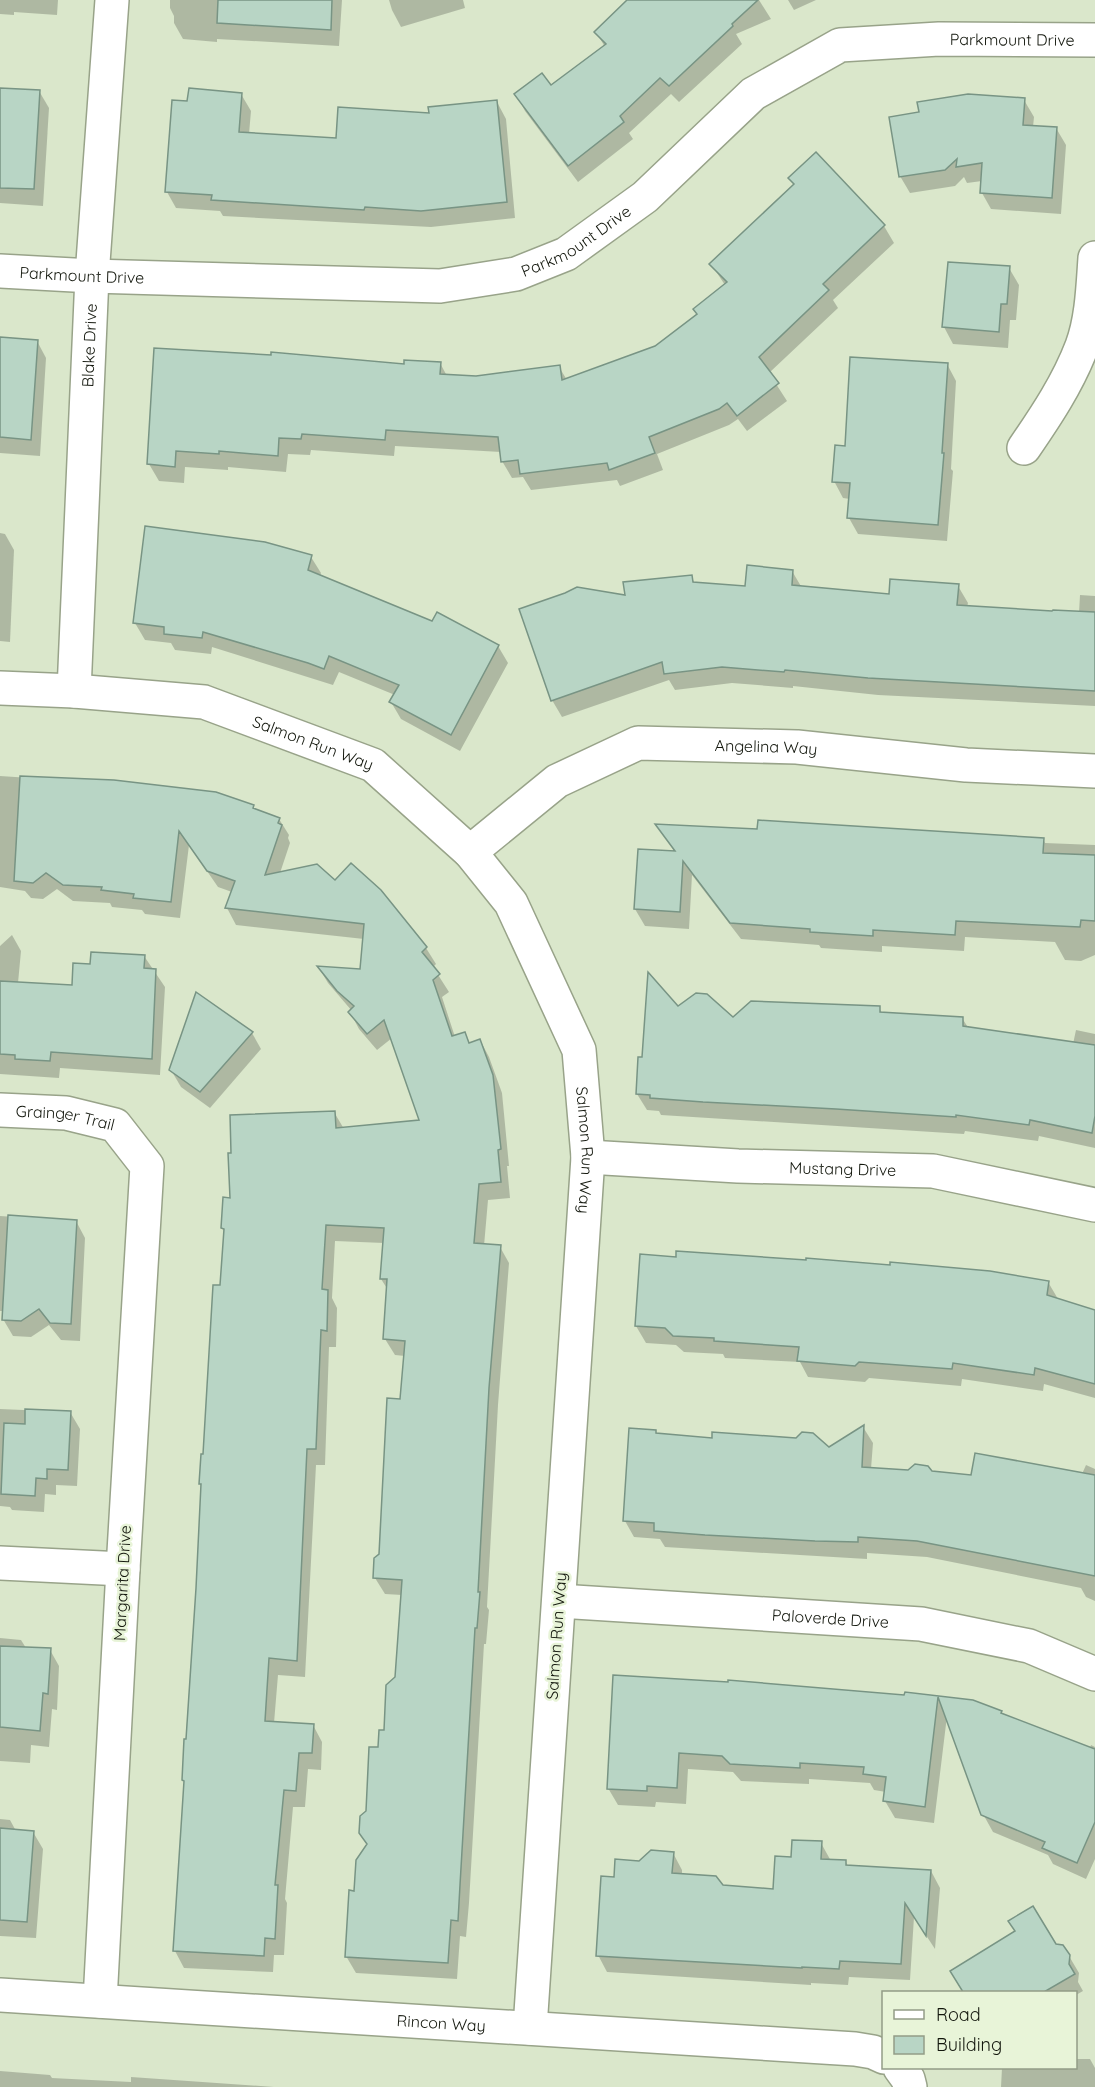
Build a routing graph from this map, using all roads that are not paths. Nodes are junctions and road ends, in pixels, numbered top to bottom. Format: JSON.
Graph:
{"nodes":[{"id":1,"x":112,"y":0,"type":"edge"},
{"id":2,"x":1095,"y":40,"type":"edge"},
{"id":3,"x":1095,"y":258,"type":"edge"},
{"id":4,"x":0,"y":271,"type":"edge"},
{"id":5,"x":92,"y":276,"type":"junction"},
{"id":6,"x":1024,"y":448,"type":"dead end"},
{"id":7,"x":0,"y":688,"type":"edge"},
{"id":8,"x":74,"y":691,"type":"junction"},
{"id":9,"x":1095,"y":771,"type":"edge"},
{"id":10,"x":470,"y":852,"type":"junction"},
{"id":11,"x":0,"y":1110,"type":"edge"},
{"id":12,"x":588,"y":1157,"type":"junction"},
{"id":13,"x":147,"y":1166,"type":"joint"},
{"id":14,"x":1095,"y":1205,"type":"edge"},
{"id":15,"x":0,"y":1563,"type":"edge"},
{"id":16,"x":123,"y":1569,"type":"junction"},
{"id":17,"x":559,"y":1601,"type":"junction"},
{"id":18,"x":1095,"y":1674,"type":"edge"},
{"id":19,"x":0,"y":1995,"type":"edge"},
{"id":20,"x":100,"y":2001,"type":"junction"},
{"id":21,"x":530,"y":2028,"type":"junction"},
{"id":22,"x":882,"y":2056,"type":"edge"},
{"id":23,"x":901,"y":2069,"type":"edge"},
{"id":24,"x":910,"y":2087,"type":"edge"}],
"edges":[{"from":1,"to":5,"type":"street","name":"Blake Drive"},
{"from":2,"to":5,"type":"street","name":"Parkmount Drive"},
{"from":3,"to":6,"type":"street"},
{"from":4,"to":5,"type":"street","name":"Parkmount Drive"},
{"from":5,"to":8,"type":"street","name":"Blake Drive"},
{"from":7,"to":8,"type":"street","name":"Salmon Run Way"},
{"from":8,"to":10,"type":"street","name":"Salmon Run Way"},
{"from":9,"to":10,"type":"street","name":"Angelina Way"},
{"from":10,"to":12,"type":"street","name":"Salmon Run Way"},
{"from":11,"to":13,"type":"street","name":"Grainger Trail"},
{"from":12,"to":14,"type":"street","name":"Mustang Drive"},
{"from":12,"to":17,"type":"street","name":"Salmon Run Way"},
{"from":13,"to":16,"type":"street","name":"Margarita Drive"},
{"from":15,"to":16,"type":"street"},
{"from":16,"to":20,"type":"street","name":"Margarita Drive"},
{"from":17,"to":18,"type":"street","name":"Paloverde Drive"},
{"from":17,"to":21,"type":"street","name":"Salmon Run Way"},
{"from":19,"to":20,"type":"street","name":"Rincon Way"},
{"from":20,"to":21,"type":"street","name":"Rincon Way"},
{"from":21,"to":22,"type":"street","name":"Rincon Way"},
{"from":23,"to":24,"type":"street"}]}
